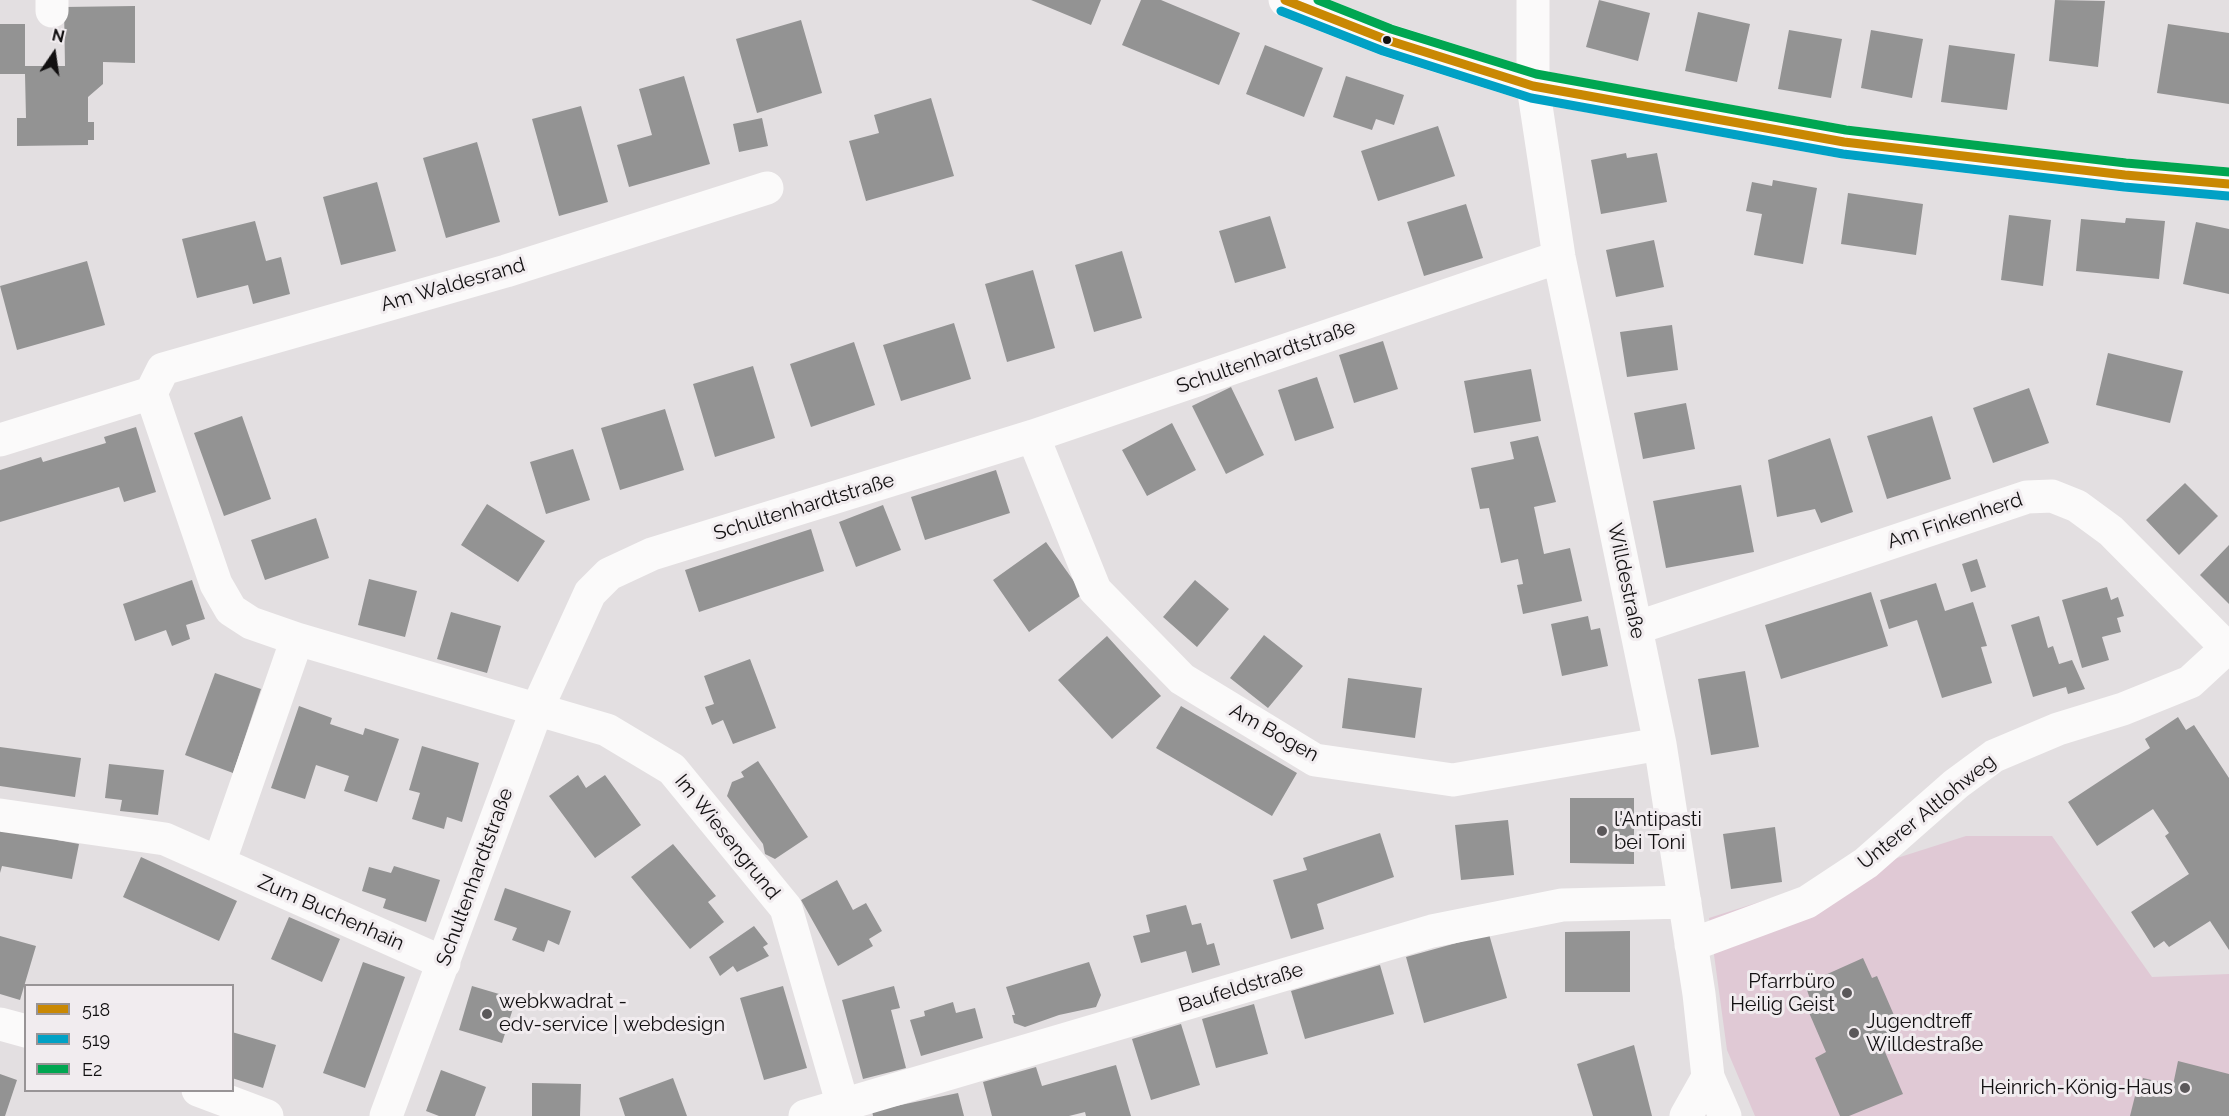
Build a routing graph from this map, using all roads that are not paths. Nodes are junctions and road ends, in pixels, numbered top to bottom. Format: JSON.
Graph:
{"nodes":[{"id":1,"x":1285,"y":0,"type":"edge"},
{"id":2,"x":1533,"y":0,"type":"edge"},
{"id":3,"x":1533,"y":86,"type":"junction"},
{"id":4,"x":2229,"y":184,"type":"edge"},
{"id":5,"x":767,"y":188,"type":"dead end"},
{"id":6,"x":1559,"y":257,"type":"junction"},
{"id":7,"x":151,"y":393,"type":"junction"},
{"id":8,"x":1033,"y":436,"type":"junction"},
{"id":9,"x":0,"y":440,"type":"edge"},
{"id":10,"x":1636,"y":627,"type":"junction"},
{"id":11,"x":297,"y":639,"type":"junction"},
{"id":12,"x":2228,"y":649,"type":"edge"},
{"id":13,"x":537,"y":709,"type":"junction"},
{"id":14,"x":1660,"y":744,"type":"junction"},
{"id":15,"x":0,"y":815,"type":"edge"},
{"id":16,"x":219,"y":863,"type":"junction"},
{"id":17,"x":1685,"y":902,"type":"junction"},
{"id":18,"x":1690,"y":945,"type":"junction"},
{"id":19,"x":444,"y":963,"type":"junction"},
{"id":20,"x":0,"y":1024,"type":"edge"},
{"id":21,"x":24,"y":1030,"type":"edge"},
{"id":22,"x":1708,"y":1077,"type":"junction"},
{"id":23,"x":203,"y":1092,"type":"edge"},
{"id":24,"x":845,"y":1111,"type":"edge"},
{"id":25,"x":267,"y":1116,"type":"edge"},
{"id":26,"x":386,"y":1116,"type":"edge"},
{"id":27,"x":805,"y":1116,"type":"edge"},
{"id":28,"x":1686,"y":1116,"type":"edge"},
{"id":29,"x":1725,"y":1116,"type":"edge"}],
"edges":[{"from":1,"to":3,"type":"street"},
{"from":2,"to":3,"type":"street","name":"Willdestraße"},
{"from":3,"to":4,"type":"street"},
{"from":3,"to":6,"type":"street","name":"Willdestraße"},
{"from":5,"to":7,"type":"street","name":"Am Waldesrand"},
{"from":6,"to":8,"type":"street","name":"Schultenhardtstraße"},
{"from":6,"to":10,"type":"street","name":"Willdestraße"},
{"from":7,"to":9,"type":"street"},
{"from":7,"to":11,"type":"street"},
{"from":8,"to":13,"type":"street","name":"Schultenhardtstraße"},
{"from":8,"to":14,"type":"street","name":"Am Bogen"},
{"from":10,"to":12,"type":"street","name":"Am Finkenherd"},
{"from":10,"to":14,"type":"street","name":"Willdestraße"},
{"from":11,"to":13,"type":"street"},
{"from":11,"to":16,"type":"street"},
{"from":12,"to":18,"type":"street","name":"Unterer Altlohweg"},
{"from":13,"to":19,"type":"street","name":"Schultenhardtstraße"},
{"from":13,"to":24,"type":"street","name":"Im Wiesengrund"},
{"from":14,"to":17,"type":"street","name":"Willdestraße"},
{"from":15,"to":16,"type":"street","name":"Zum Buchenhain"},
{"from":16,"to":19,"type":"street","name":"Zum Buchenhain"},
{"from":17,"to":18,"type":"street","name":"Willdestraße"},
{"from":17,"to":24,"type":"street","name":"Baufeldstraße"},
{"from":18,"to":22,"type":"street","name":"Willdestraße"},
{"from":19,"to":26,"type":"street","name":"Schultenhardtstraße"},
{"from":20,"to":21,"type":"street"},
{"from":22,"to":28,"type":"street"},
{"from":22,"to":29,"type":"street","name":"Willdestraße"},
{"from":23,"to":25,"type":"street"},
{"from":24,"to":27,"type":"street","name":"Baufeldstraße"}]}
